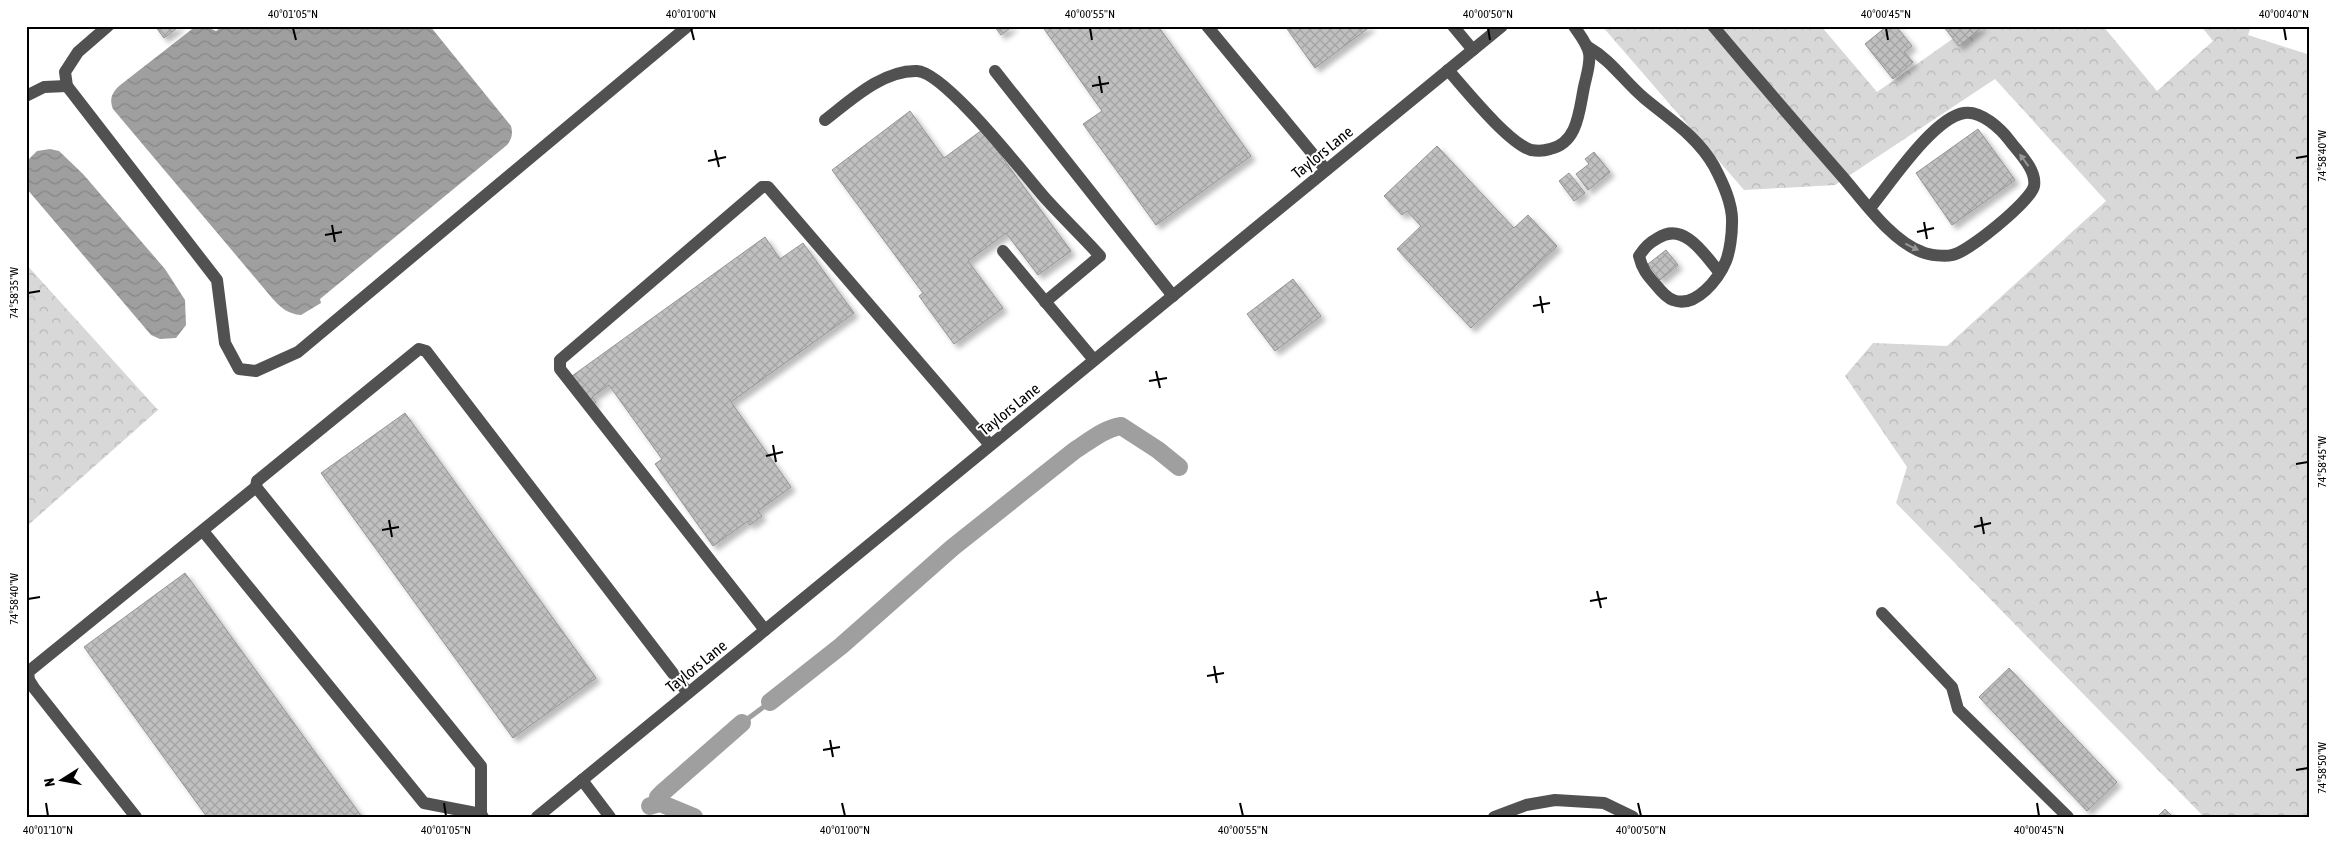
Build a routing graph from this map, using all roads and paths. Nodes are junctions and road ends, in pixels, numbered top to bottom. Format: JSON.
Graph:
{"nodes":[{"id":1,"x":108,"y":26,"type":"edge"},
{"id":2,"x":688,"y":26,"type":"edge"},
{"id":3,"x":1207,"y":26,"type":"edge"},
{"id":4,"x":1453,"y":26,"type":"edge"},
{"id":5,"x":1502,"y":26,"type":"edge"},
{"id":6,"x":1574,"y":26,"type":"edge"},
{"id":7,"x":1713,"y":26,"type":"edge"},
{"id":8,"x":1588,"y":47,"type":"junction"},
{"id":9,"x":1473,"y":50,"type":"junction"},
{"id":10,"x":1448,"y":70,"type":"junction"},
{"id":11,"x":995,"y":71,"type":"dead end"},
{"id":12,"x":67,"y":86,"type":"junction"},
{"id":13,"x":26,"y":96,"type":"edge"},
{"id":14,"x":825,"y":120,"type":"dead end"},
{"id":15,"x":1326,"y":170,"type":"junction"},
{"id":16,"x":1873,"y":212,"type":"junction"},
{"id":17,"x":1003,"y":251,"type":"dead end"},
{"id":18,"x":1720,"y":272,"type":"junction"},
{"id":19,"x":1173,"y":296,"type":"junction"},
{"id":20,"x":1045,"y":302,"type":"junction"},
{"id":21,"x":1094,"y":360,"type":"junction"},
{"id":22,"x":990,"y":445,"type":"junction"},
{"id":23,"x":256,"y":487,"type":"junction"},
{"id":24,"x":203,"y":531,"type":"junction"},
{"id":25,"x":1882,"y":613,"type":"dead end"},
{"id":26,"x":765,"y":630,"type":"junction"},
{"id":27,"x":688,"y":693,"type":"junction"},
{"id":28,"x":582,"y":780,"type":"junction"},
{"id":29,"x":482,"y":816,"type":"edge"},
{"id":30,"x":136,"y":817,"type":"edge"},
{"id":31,"x":537,"y":817,"type":"edge"},
{"id":32,"x":610,"y":817,"type":"edge"},
{"id":33,"x":1494,"y":817,"type":"edge"},
{"id":34,"x":1632,"y":817,"type":"edge"},
{"id":35,"x":2068,"y":817,"type":"edge"}],
"edges":[{"from":1,"to":12,"type":"street"},
{"from":2,"to":12,"type":"street"},
{"from":3,"to":15,"type":"street"},
{"from":4,"to":9,"type":"street"},
{"from":5,"to":9,"type":"street","name":"Taylors Lane"},
{"from":6,"to":8,"type":"street"},
{"from":7,"to":16,"type":"street"},
{"from":8,"to":10,"type":"street"},
{"from":8,"to":18,"type":"street"},
{"from":9,"to":10,"type":"street","name":"Taylors Lane"},
{"from":10,"to":15,"type":"street","name":"Taylors Lane"},
{"from":11,"to":19,"type":"street"},
{"from":12,"to":13,"type":"street"},
{"from":14,"to":20,"type":"street"},
{"from":15,"to":19,"type":"street","name":"Taylors Lane"},
{"from":16,"to":16,"type":"street","one_way":true},
{"from":17,"to":20,"type":"street"},
{"from":18,"to":18,"type":"street"},
{"from":19,"to":21,"type":"street","name":"Taylors Lane"},
{"from":20,"to":21,"type":"street"},
{"from":21,"to":22,"type":"street","name":"Taylors Lane"},
{"from":22,"to":26,"type":"street","name":"Taylors Lane"},
{"from":22,"to":26,"type":"street"},
{"from":23,"to":24,"type":"street"},
{"from":23,"to":27,"type":"street"},
{"from":23,"to":29,"type":"street"},
{"from":24,"to":29,"type":"street"},
{"from":24,"to":30,"type":"street"},
{"from":25,"to":35,"type":"street"},
{"from":26,"to":27,"type":"street","name":"Taylors Lane"},
{"from":27,"to":28,"type":"street","name":"Taylors Lane"},
{"from":28,"to":31,"type":"street","name":"Taylors Lane"},
{"from":28,"to":32,"type":"street"},
{"from":33,"to":34,"type":"street"}]}
